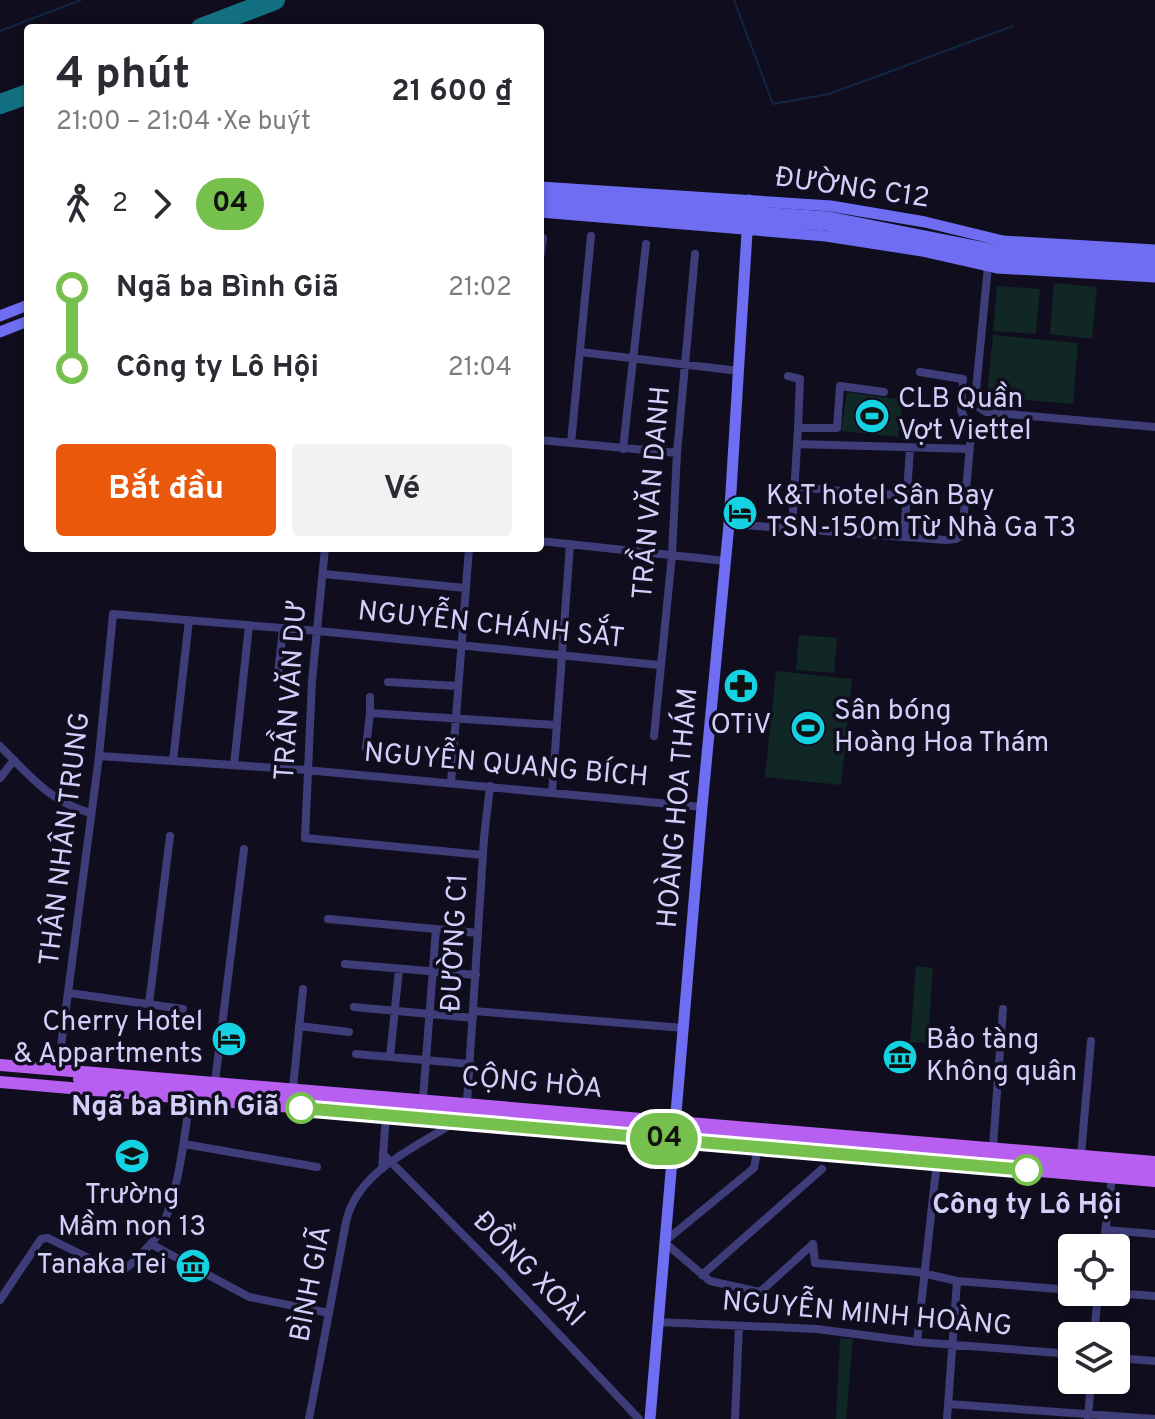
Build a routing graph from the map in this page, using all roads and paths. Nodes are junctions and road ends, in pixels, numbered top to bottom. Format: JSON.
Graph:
{"nodes":[{"id":1,"x":544,"y":187,"type":"edge"},
{"id":2,"x":544,"y":196,"type":"edge"},
{"id":3,"x":749,"y":200,"type":"junction"},
{"id":4,"x":544,"y":205,"type":"edge"},
{"id":5,"x":544,"y":213,"type":"edge"},
{"id":6,"x":748,"y":228,"type":"junction"},
{"id":7,"x":591,"y":236,"type":"dead end"},
{"id":8,"x":646,"y":244,"type":"dead end"},
{"id":9,"x":1155,"y":250,"type":"edge"},
{"id":10,"x":695,"y":254,"type":"dead end"},
{"id":11,"x":1155,"y":259,"type":"edge"},
{"id":12,"x":988,"y":266,"type":"junction"},
{"id":13,"x":1155,"y":267,"type":"edge"},
{"id":14,"x":1155,"y":277,"type":"edge"},
{"id":15,"x":24,"y":307,"type":"edge"},
{"id":16,"x":0,"y":316,"type":"edge"},
{"id":17,"x":24,"y":323,"type":"edge"},
{"id":18,"x":0,"y":332,"type":"edge"},
{"id":19,"x":580,"y":352,"type":"junction"},
{"id":20,"x":632,"y":359,"type":"junction"},
{"id":21,"x":685,"y":364,"type":"junction"},
{"id":22,"x":739,"y":371,"type":"junction"},
{"id":23,"x":920,"y":372,"type":"dead end"},
{"id":24,"x":788,"y":376,"type":"dead end"},
{"id":25,"x":884,"y":392,"type":"dead end"},
{"id":26,"x":1155,"y":427,"type":"edge"},
{"id":27,"x":798,"y":428,"type":"junction"},
{"id":28,"x":544,"y":440,"type":"edge"},
{"id":29,"x":571,"y":443,"type":"junction"},
{"id":30,"x":797,"y":444,"type":"junction"},
{"id":31,"x":910,"y":448,"type":"junction"},
{"id":32,"x":623,"y":449,"type":"junction"},
{"id":33,"x":970,"y":449,"type":"junction"},
{"id":34,"x":677,"y":453,"type":"junction"},
{"id":35,"x":794,"y":487,"type":"junction"},
{"id":36,"x":907,"y":496,"type":"junction"},
{"id":37,"x":729,"y":524,"type":"junction"},
{"id":38,"x":792,"y":528,"type":"junction"},
{"id":39,"x":904,"y":537,"type":"junction"},
{"id":40,"x":544,"y":541,"type":"edge"},
{"id":41,"x":570,"y":544,"type":"junction"},
{"id":42,"x":325,"y":552,"type":"edge"},
{"id":43,"x":469,"y":552,"type":"edge"},
{"id":44,"x":672,"y":555,"type":"junction"},
{"id":45,"x":726,"y":561,"type":"junction"},
{"id":46,"x":324,"y":574,"type":"junction"},
{"id":47,"x":465,"y":588,"type":"junction"},
{"id":48,"x":113,"y":614,"type":"joint"},
{"id":49,"x":189,"y":620,"type":"junction"},
{"id":50,"x":249,"y":625,"type":"junction"},
{"id":51,"x":283,"y":629,"type":"junction"},
{"id":52,"x":318,"y":631,"type":"junction"},
{"id":53,"x":460,"y":645,"type":"junction"},
{"id":54,"x":561,"y":654,"type":"junction"},
{"id":55,"x":659,"y":665,"type":"junction"},
{"id":56,"x":277,"y":682,"type":"dead end"},
{"id":57,"x":388,"y":682,"type":"dead end"},
{"id":58,"x":457,"y":686,"type":"junction"},
{"id":59,"x":370,"y":697,"type":"dead end"},
{"id":60,"x":370,"y":713,"type":"junction"},
{"id":61,"x":454,"y":718,"type":"junction"},
{"id":62,"x":556,"y":725,"type":"junction"},
{"id":63,"x":654,"y":736,"type":"dead end"},
{"id":64,"x":0,"y":746,"type":"edge"},
{"id":65,"x":366,"y":748,"type":"dead end"},
{"id":66,"x":99,"y":756,"type":"junction"},
{"id":67,"x":14,"y":760,"type":"junction"},
{"id":68,"x":173,"y":761,"type":"junction"},
{"id":69,"x":234,"y":765,"type":"junction"},
{"id":70,"x":306,"y":770,"type":"junction"},
{"id":71,"x":2,"y":774,"type":"edge"},
{"id":72,"x":451,"y":783,"type":"junction"},
{"id":73,"x":490,"y":786,"type":"junction"},
{"id":74,"x":552,"y":793,"type":"junction"},
{"id":75,"x":702,"y":807,"type":"junction"},
{"id":76,"x":91,"y":813,"type":"junction"},
{"id":77,"x":170,"y":836,"type":"dead end"},
{"id":78,"x":244,"y":849,"type":"dead end"},
{"id":79,"x":483,"y":855,"type":"junction"},
{"id":80,"x":328,"y":919,"type":"dead end"},
{"id":81,"x":436,"y":929,"type":"junction"},
{"id":82,"x":478,"y":933,"type":"junction"},
{"id":83,"x":345,"y":964,"type":"dead end"},
{"id":84,"x":399,"y":969,"type":"junction"},
{"id":85,"x":433,"y":972,"type":"junction"},
{"id":86,"x":476,"y":975,"type":"junction"},
{"id":87,"x":303,"y":989,"type":"dead end"},
{"id":88,"x":69,"y":993,"type":"junction"},
{"id":89,"x":149,"y":1004,"type":"junction"},
{"id":90,"x":354,"y":1007,"type":"dead end"},
{"id":91,"x":183,"y":1009,"type":"dead end"},
{"id":92,"x":1003,"y":1009,"type":"dead end"},
{"id":93,"x":395,"y":1011,"type":"junction"},
{"id":94,"x":430,"y":1014,"type":"junction"},
{"id":95,"x":474,"y":1014,"type":"junction"},
{"id":96,"x":299,"y":1026,"type":"junction"},
{"id":97,"x":684,"y":1028,"type":"junction"},
{"id":98,"x":349,"y":1032,"type":"dead end"},
{"id":99,"x":1091,"y":1041,"type":"dead end"},
{"id":100,"x":356,"y":1054,"type":"dead end"},
{"id":101,"x":390,"y":1057,"type":"junction"},
{"id":102,"x":426,"y":1060,"type":"junction"},
{"id":103,"x":470,"y":1064,"type":"junction"},
{"id":104,"x":0,"y":1065,"type":"edge"},
{"id":105,"x":58,"y":1069,"type":"junction"},
{"id":106,"x":0,"y":1073,"type":"edge"},
{"id":107,"x":0,"y":1082,"type":"edge"},
{"id":108,"x":215,"y":1082,"type":"junction"},
{"id":109,"x":293,"y":1088,"type":"junction"},
{"id":110,"x":190,"y":1098,"type":"junction"},
{"id":111,"x":467,"y":1102,"type":"junction"},
{"id":112,"x":427,"y":1104,"type":"junction"},
{"id":113,"x":622,"y":1115,"type":"junction"},
{"id":114,"x":386,"y":1116,"type":"junction"},
{"id":115,"x":676,"y":1120,"type":"junction"},
{"id":116,"x":455,"y":1122,"type":"junction"},
{"id":117,"x":727,"y":1124,"type":"junction"},
{"id":118,"x":621,"y":1136,"type":"junction"},
{"id":119,"x":674,"y":1140,"type":"junction"},
{"id":120,"x":184,"y":1144,"type":"junction"},
{"id":121,"x":725,"y":1144,"type":"junction"},
{"id":122,"x":758,"y":1147,"type":"junction"},
{"id":123,"x":993,"y":1147,"type":"junction"},
{"id":124,"x":383,"y":1154,"type":"junction"},
{"id":125,"x":1081,"y":1155,"type":"junction"},
{"id":126,"x":936,"y":1157,"type":"junction"},
{"id":127,"x":393,"y":1162,"type":"junction"},
{"id":128,"x":1155,"y":1162,"type":"edge"},
{"id":129,"x":317,"y":1167,"type":"dead end"},
{"id":130,"x":382,"y":1169,"type":"junction"},
{"id":131,"x":822,"y":1169,"type":"dead end"},
{"id":132,"x":1155,"y":1171,"type":"edge"},
{"id":133,"x":1112,"y":1177,"type":"junction"},
{"id":134,"x":1155,"y":1181,"type":"edge"},
{"id":135,"x":1106,"y":1230,"type":"junction"},
{"id":136,"x":1105,"y":1234,"type":"edge"},
{"id":137,"x":1155,"y":1234,"type":"edge"},
{"id":138,"x":664,"y":1242,"type":"junction"},
{"id":139,"x":151,"y":1244,"type":"junction"},
{"id":140,"x":924,"y":1274,"type":"junction"},
{"id":141,"x":702,"y":1275,"type":"junction"},
{"id":142,"x":957,"y":1281,"type":"junction"},
{"id":143,"x":1058,"y":1289,"type":"edge"},
{"id":144,"x":1130,"y":1294,"type":"edge"},
{"id":145,"x":1155,"y":1296,"type":"edge"},
{"id":146,"x":0,"y":1300,"type":"edge"},
{"id":147,"x":329,"y":1313,"type":"junction"},
{"id":148,"x":657,"y":1322,"type":"junction"},
{"id":149,"x":739,"y":1326,"type":"junction"},
{"id":150,"x":917,"y":1342,"type":"junction"},
{"id":151,"x":952,"y":1344,"type":"junction"},
{"id":152,"x":1058,"y":1353,"type":"edge"},
{"id":153,"x":1130,"y":1359,"type":"edge"},
{"id":154,"x":1155,"y":1361,"type":"edge"},
{"id":155,"x":1090,"y":1394,"type":"edge"},
{"id":156,"x":948,"y":1404,"type":"junction"},
{"id":157,"x":1088,"y":1416,"type":"edge"},
{"id":158,"x":309,"y":1419,"type":"edge"},
{"id":159,"x":639,"y":1419,"type":"edge"},
{"id":160,"x":650,"y":1419,"type":"edge"},
{"id":161,"x":735,"y":1419,"type":"edge"},
{"id":162,"x":947,"y":1419,"type":"edge"},
{"id":163,"x":1155,"y":1419,"type":"edge"}],
"edges":[{"from":1,"to":3,"type":"main road","name":"ĐƯỜNG C12"},
{"from":2,"to":11,"type":"main road","bridge":true},
{"from":3,"to":6,"type":"main road","name":"HOÀNG HOA THÁM"},
{"from":3,"to":9,"type":"main road","name":"ĐƯỜNG C12"},
{"from":4,"to":13,"type":"main road","bridge":true},
{"from":5,"to":6,"type":"main road","name":"ĐƯỜNG C12"},
{"from":6,"to":12,"type":"main road","name":"ĐƯỜNG C12"},
{"from":6,"to":22,"type":"main road","name":"HOÀNG HOA THÁM"},
{"from":7,"to":19,"type":"street"},
{"from":8,"to":20,"type":"street"},
{"from":10,"to":21,"type":"street","name":"TRẦN VĂN DANH"},
{"from":12,"to":14,"type":"main road","name":"ĐƯỜNG C12"},
{"from":12,"to":26,"type":"street"},
{"from":15,"to":16,"type":"main road"},
{"from":17,"to":18,"type":"main road"},
{"from":19,"to":20,"type":"street"},
{"from":19,"to":29,"type":"street"},
{"from":20,"to":21,"type":"street"},
{"from":20,"to":32,"type":"street"},
{"from":21,"to":22,"type":"street"},
{"from":21,"to":34,"type":"street","name":"TRẦN VĂN DANH"},
{"from":22,"to":37,"type":"main road","name":"HOÀNG HOA THÁM"},
{"from":23,"to":33,"type":"street"},
{"from":24,"to":27,"type":"street"},
{"from":25,"to":27,"type":"street"},
{"from":27,"to":30,"type":"street"},
{"from":28,"to":29,"type":"street"},
{"from":29,"to":32,"type":"street"},
{"from":30,"to":31,"type":"street"},
{"from":30,"to":35,"type":"street"},
{"from":31,"to":33,"type":"street"},
{"from":31,"to":36,"type":"street"},
{"from":32,"to":34,"type":"street"},
{"from":33,"to":39,"type":"street"},
{"from":34,"to":44,"type":"street","name":"TRẦN VĂN DANH"},
{"from":35,"to":36,"type":"street"},
{"from":35,"to":38,"type":"street"},
{"from":36,"to":39,"type":"street"},
{"from":37,"to":38,"type":"street"},
{"from":37,"to":45,"type":"main road","name":"HOÀNG HOA THÁM"},
{"from":38,"to":39,"type":"street"},
{"from":40,"to":41,"type":"street"},
{"from":41,"to":44,"type":"street"},
{"from":41,"to":54,"type":"street"},
{"from":42,"to":46,"type":"street","name":"TRẦN VĂN DƯ"},
{"from":43,"to":47,"type":"street"},
{"from":44,"to":45,"type":"street"},
{"from":44,"to":55,"type":"street","name":"TRẦN VĂN DANH"},
{"from":45,"to":75,"type":"main road","name":"HOÀNG HOA THÁM"},
{"from":46,"to":47,"type":"street"},
{"from":46,"to":52,"type":"street","name":"TRẦN VĂN DƯ"},
{"from":47,"to":53,"type":"street"},
{"from":48,"to":49,"type":"street","name":"NGUYỄN CHÁNH SẮT"},
{"from":48,"to":66,"type":"street","name":"THÂN NHÂN TRUNG"},
{"from":49,"to":50,"type":"street","name":"NGUYỄN CHÁNH SẮT"},
{"from":49,"to":68,"type":"street"},
{"from":50,"to":51,"type":"street","name":"NGUYỄN CHÁNH SẮT"},
{"from":50,"to":69,"type":"street"},
{"from":51,"to":52,"type":"street","name":"NGUYỄN CHÁNH SẮT"},
{"from":51,"to":56,"type":"street"},
{"from":52,"to":53,"type":"street","name":"NGUYỄN CHÁNH SẮT"},
{"from":52,"to":70,"type":"street","name":"TRẦN VĂN DƯ"},
{"from":53,"to":54,"type":"street","name":"NGUYỄN CHÁNH SẮT"},
{"from":53,"to":58,"type":"street"},
{"from":54,"to":55,"type":"street","name":"NGUYỄN CHÁNH SẮT"},
{"from":54,"to":62,"type":"street"},
{"from":55,"to":63,"type":"street","name":"TRẦN VĂN DANH"},
{"from":57,"to":58,"type":"street"},
{"from":58,"to":61,"type":"street"},
{"from":59,"to":60,"type":"street"},
{"from":60,"to":61,"type":"street"},
{"from":60,"to":65,"type":"street"},
{"from":61,"to":62,"type":"street"},
{"from":61,"to":72,"type":"street"},
{"from":62,"to":74,"type":"street"},
{"from":64,"to":67,"type":"street"},
{"from":66,"to":68,"type":"street","name":"NGUYỄN QUANG BÍCH"},
{"from":66,"to":76,"type":"street","name":"THÂN NHÂN TRUNG"},
{"from":67,"to":71,"type":"street"},
{"from":67,"to":76,"type":"street"},
{"from":68,"to":69,"type":"street","name":"NGUYỄN QUANG BÍCH"},
{"from":69,"to":70,"type":"street","name":"NGUYỄN QUANG BÍCH"},
{"from":70,"to":72,"type":"street","name":"NGUYỄN QUANG BÍCH"},
{"from":70,"to":79,"type":"street","name":"TRẦN VĂN DƯ"},
{"from":72,"to":73,"type":"street","name":"NGUYỄN QUANG BÍCH"},
{"from":73,"to":74,"type":"street","name":"NGUYỄN QUANG BÍCH"},
{"from":73,"to":79,"type":"street","name":"ĐƯỜNG C1"},
{"from":74,"to":75,"type":"street","name":"NGUYỄN QUANG BÍCH"},
{"from":75,"to":97,"type":"main road","name":"HOÀNG HOA THÁM"},
{"from":76,"to":88,"type":"street","name":"THÂN NHÂN TRUNG"},
{"from":77,"to":89,"type":"street"},
{"from":78,"to":108,"type":"street"},
{"from":79,"to":82,"type":"street","name":"ĐƯỜNG C1"},
{"from":80,"to":81,"type":"street"},
{"from":81,"to":82,"type":"street"},
{"from":81,"to":85,"type":"street"},
{"from":82,"to":86,"type":"street","name":"ĐƯỜNG C1"},
{"from":83,"to":84,"type":"street"},
{"from":84,"to":85,"type":"street"},
{"from":84,"to":93,"type":"street"},
{"from":85,"to":86,"type":"street"},
{"from":85,"to":94,"type":"street"},
{"from":86,"to":95,"type":"street","name":"ĐƯỜNG C1"},
{"from":87,"to":96,"type":"street"},
{"from":88,"to":89,"type":"street"},
{"from":88,"to":105,"type":"street","name":"THÂN NHÂN TRUNG"},
{"from":89,"to":91,"type":"street"},
{"from":90,"to":93,"type":"street"},
{"from":92,"to":123,"type":"street"},
{"from":93,"to":94,"type":"street"},
{"from":93,"to":101,"type":"street"},
{"from":94,"to":95,"type":"street"},
{"from":94,"to":102,"type":"street"},
{"from":95,"to":97,"type":"street"},
{"from":95,"to":103,"type":"street","name":"ĐƯỜNG C1"},
{"from":96,"to":98,"type":"street"},
{"from":96,"to":109,"type":"street"},
{"from":97,"to":115,"type":"main road","name":"HOÀNG HOA THÁM"},
{"from":99,"to":125,"type":"street"},
{"from":100,"to":101,"type":"street"},
{"from":101,"to":102,"type":"street"},
{"from":102,"to":103,"type":"street"},
{"from":102,"to":112,"type":"street"},
{"from":103,"to":111,"type":"street","name":"ĐƯỜNG C1"},
{"from":104,"to":105,"type":"main road","name":"CỘNG HÒA"},
{"from":105,"to":108,"type":"main road","name":"CỘNG HÒA"},
{"from":106,"to":112,"type":"main road","name":"CỘNG HÒA"},
{"from":107,"to":110,"type":"main road","name":"CỘNG HÒA"},
{"from":108,"to":109,"type":"main road","name":"CỘNG HÒA"},
{"from":109,"to":112,"type":"main road","name":"CỘNG HÒA"},
{"from":110,"to":114,"type":"main road","name":"CỘNG HÒA"},
{"from":110,"to":120,"type":"street"},
{"from":111,"to":112,"type":"main road","name":"CỘNG HÒA"},
{"from":111,"to":113,"type":"main road","name":"CỘNG HÒA"},
{"from":112,"to":126,"type":"main road","bridge":true},
{"from":113,"to":115,"type":"main road","name":"CỘNG HÒA"},
{"from":113,"to":118,"type":"main road"},
{"from":114,"to":116,"type":"main road","name":"CỘNG HÒA"},
{"from":114,"to":124,"type":"street"},
{"from":115,"to":117,"type":"main road","name":"CỘNG HÒA"},
{"from":115,"to":119,"type":"main road","name":"HOÀNG HOA THÁM"},
{"from":116,"to":118,"type":"main road","name":"CỘNG HÒA"},
{"from":116,"to":127,"type":"street","name":"BÌNH GIÃ"},
{"from":117,"to":121,"type":"main road"},
{"from":117,"to":123,"type":"main road","name":"CỘNG HÒA"},
{"from":118,"to":119,"type":"main road","name":"CỘNG HÒA"},
{"from":119,"to":121,"type":"main road","name":"CỘNG HÒA"},
{"from":119,"to":138,"type":"main road","name":"HOÀNG HOA THÁM"},
{"from":120,"to":129,"type":"street"},
{"from":120,"to":139,"type":"street"},
{"from":121,"to":122,"type":"main road","name":"CỘNG HÒA"},
{"from":122,"to":126,"type":"main road","name":"CỘNG HÒA"},
{"from":122,"to":138,"type":"street"},
{"from":123,"to":125,"type":"main road","name":"CỘNG HÒA"},
{"from":124,"to":127,"type":"street","name":"ĐỒNG XOÀI"},
{"from":124,"to":130,"type":"street"},
{"from":125,"to":128,"type":"main road","name":"CỘNG HÒA"},
{"from":126,"to":132,"type":"main road","name":"CỘNG HÒA"},
{"from":126,"to":133,"type":"main road","name":"CỘNG HÒA"},
{"from":126,"to":140,"type":"street"},
{"from":127,"to":130,"type":"street","name":"BÌNH GIÃ"},
{"from":127,"to":159,"type":"street","name":"ĐỒNG XOÀI"},
{"from":130,"to":147,"type":"street","name":"BÌNH GIÃ"},
{"from":131,"to":141,"type":"street"},
{"from":133,"to":134,"type":"main road","name":"CỘNG HÒA"},
{"from":133,"to":135,"type":"street"},
{"from":135,"to":136,"type":"street"},
{"from":135,"to":137,"type":"street"},
{"from":138,"to":141,"type":"street"},
{"from":138,"to":148,"type":"main road","name":"HOÀNG HOA THÁM"},
{"from":139,"to":146,"type":"street"},
{"from":139,"to":147,"type":"street"},
{"from":140,"to":141,"type":"street"},
{"from":140,"to":142,"type":"street"},
{"from":140,"to":150,"type":"street"},
{"from":142,"to":143,"type":"street"},
{"from":142,"to":151,"type":"street"},
{"from":144,"to":145,"type":"street"},
{"from":147,"to":158,"type":"street","name":"BÌNH GIÃ"},
{"from":148,"to":149,"type":"street","name":"NGUYỄN MINH HOÀNG"},
{"from":148,"to":160,"type":"main road","name":"HOÀNG HOA THÁM"},
{"from":149,"to":150,"type":"street","name":"NGUYỄN MINH HOÀNG"},
{"from":149,"to":161,"type":"street"},
{"from":150,"to":151,"type":"street","name":"NGUYỄN MINH HOÀNG"},
{"from":151,"to":152,"type":"street","name":"NGUYỄN MINH HOÀNG"},
{"from":151,"to":156,"type":"street"},
{"from":153,"to":154,"type":"street"},
{"from":155,"to":157,"type":"street"},
{"from":156,"to":157,"type":"street"},
{"from":156,"to":162,"type":"street"},
{"from":157,"to":163,"type":"street"}]}
